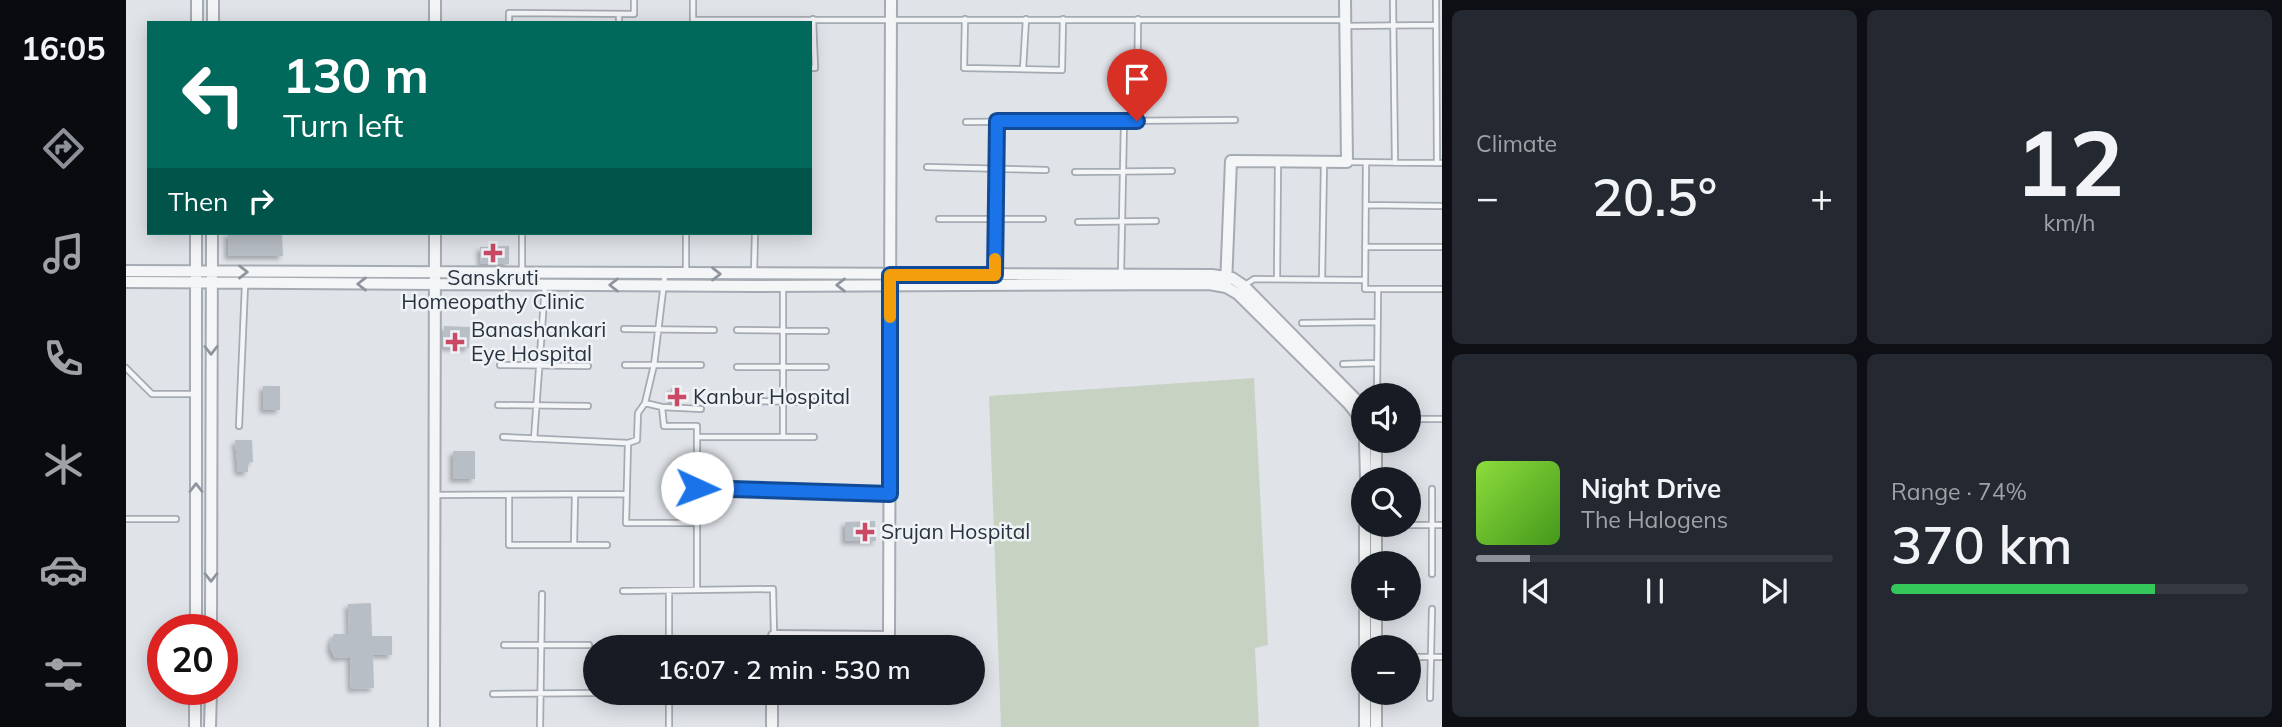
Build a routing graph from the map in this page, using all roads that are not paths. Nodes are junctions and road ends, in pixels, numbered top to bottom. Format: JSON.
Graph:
{"nodes":[{"id":1,"x":197,"y":0,"type":"edge"},
{"id":2,"x":213,"y":0,"type":"edge"},
{"id":3,"x":435,"y":0,"type":"edge"},
{"id":4,"x":634,"y":0,"type":"edge"},
{"id":5,"x":693,"y":0,"type":"edge"},
{"id":6,"x":891,"y":0,"type":"edge"},
{"id":7,"x":1345,"y":0,"type":"edge"},
{"id":8,"x":1393,"y":0,"type":"edge"},
{"id":9,"x":1436,"y":0,"type":"edge"},
{"id":10,"x":619,"y":14,"type":"junction"},
{"id":11,"x":813,"y":19,"type":"junction"},
{"id":12,"x":891,"y":19,"type":"junction"},
{"id":13,"x":965,"y":19,"type":"junction"},
{"id":14,"x":1026,"y":19,"type":"junction"},
{"id":15,"x":1063,"y":19,"type":"junction"},
{"id":16,"x":1138,"y":19,"type":"junction"},
{"id":17,"x":197,"y":21,"type":"edge"},
{"id":18,"x":213,"y":21,"type":"edge"},
{"id":19,"x":435,"y":21,"type":"edge"},
{"id":20,"x":509,"y":21,"type":"edge"},
{"id":21,"x":619,"y":21,"type":"edge"},
{"id":22,"x":693,"y":21,"type":"edge"},
{"id":23,"x":751,"y":21,"type":"edge"},
{"id":24,"x":1346,"y":23,"type":"junction"},
{"id":25,"x":1436,"y":25,"type":"junction"},
{"id":26,"x":1394,"y":26,"type":"junction"},
{"id":27,"x":1439,"y":38,"type":"edge"},
{"id":28,"x":812,"y":68,"type":"edge"},
{"id":29,"x":1023,"y":69,"type":"junction"},
{"id":30,"x":1439,"y":80,"type":"edge"},
{"id":31,"x":1235,"y":120,"type":"dead end"},
{"id":32,"x":997,"y":121,"type":"junction"},
{"id":33,"x":1124,"y":121,"type":"junction"},
{"id":34,"x":1137,"y":121,"type":"junction"},
{"id":35,"x":1439,"y":121,"type":"edge"},
{"id":36,"x":966,"y":122,"type":"dead end"},
{"id":37,"x":1278,"y":162,"type":"junction"},
{"id":38,"x":1324,"y":162,"type":"junction"},
{"id":39,"x":1347,"y":162,"type":"junction"},
{"id":40,"x":1366,"y":163,"type":"junction"},
{"id":41,"x":1395,"y":163,"type":"junction"},
{"id":42,"x":1440,"y":163,"type":"edge"},
{"id":43,"x":927,"y":167,"type":"dead end"},
{"id":44,"x":996,"y":169,"type":"junction"},
{"id":45,"x":1046,"y":170,"type":"dead end"},
{"id":46,"x":1172,"y":171,"type":"dead end"},
{"id":47,"x":1075,"y":172,"type":"dead end"},
{"id":48,"x":1123,"y":172,"type":"junction"},
{"id":49,"x":1366,"y":205,"type":"junction"},
{"id":50,"x":1442,"y":206,"type":"edge"},
{"id":51,"x":939,"y":219,"type":"dead end"},
{"id":52,"x":996,"y":219,"type":"junction"},
{"id":53,"x":1043,"y":219,"type":"dead end"},
{"id":54,"x":1156,"y":221,"type":"dead end"},
{"id":55,"x":1078,"y":222,"type":"dead end"},
{"id":56,"x":1122,"y":222,"type":"junction"},
{"id":57,"x":196,"y":235,"type":"edge"},
{"id":58,"x":212,"y":235,"type":"edge"},
{"id":59,"x":435,"y":235,"type":"edge"},
{"id":60,"x":522,"y":235,"type":"edge"},
{"id":61,"x":686,"y":235,"type":"edge"},
{"id":62,"x":755,"y":235,"type":"edge"},
{"id":63,"x":1365,"y":247,"type":"junction"},
{"id":64,"x":1442,"y":247,"type":"edge"},
{"id":65,"x":126,"y":271,"type":"edge"},
{"id":66,"x":435,"y":272,"type":"junction"},
{"id":67,"x":522,"y":273,"type":"junction"},
{"id":68,"x":686,"y":274,"type":"junction"},
{"id":69,"x":754,"y":275,"type":"junction"},
{"id":70,"x":995,"y":275,"type":"junction"},
{"id":71,"x":1121,"y":275,"type":"junction"},
{"id":72,"x":196,"y":278,"type":"junction"},
{"id":73,"x":212,"y":278,"type":"junction"},
{"id":74,"x":1278,"y":279,"type":"junction"},
{"id":75,"x":665,"y":280,"type":"junction"},
{"id":76,"x":890,"y":280,"type":"junction"},
{"id":77,"x":1322,"y":280,"type":"junction"},
{"id":78,"x":1365,"y":280,"type":"junction"},
{"id":79,"x":126,"y":282,"type":"edge"},
{"id":80,"x":1226,"y":282,"type":"junction"},
{"id":81,"x":245,"y":284,"type":"junction"},
{"id":82,"x":435,"y":284,"type":"junction"},
{"id":83,"x":545,"y":285,"type":"junction"},
{"id":84,"x":783,"y":286,"type":"junction"},
{"id":85,"x":1244,"y":286,"type":"junction"},
{"id":86,"x":1378,"y":289,"type":"junction"},
{"id":87,"x":1442,"y":289,"type":"edge"},
{"id":88,"x":1377,"y":322,"type":"junction"},
{"id":89,"x":1303,"y":323,"type":"dead end"},
{"id":90,"x":624,"y":329,"type":"dead end"},
{"id":91,"x":500,"y":330,"type":"dead end"},
{"id":92,"x":542,"y":330,"type":"junction"},
{"id":93,"x":593,"y":330,"type":"dead end"},
{"id":94,"x":659,"y":330,"type":"junction"},
{"id":95,"x":714,"y":330,"type":"dead end"},
{"id":96,"x":737,"y":330,"type":"dead end"},
{"id":97,"x":783,"y":331,"type":"junction"},
{"id":98,"x":825,"y":331,"type":"dead end"},
{"id":99,"x":1377,"y":363,"type":"junction"},
{"id":100,"x":1343,"y":364,"type":"dead end"},
{"id":101,"x":500,"y":365,"type":"dead end"},
{"id":102,"x":625,"y":365,"type":"dead end"},
{"id":103,"x":654,"y":365,"type":"junction"},
{"id":104,"x":701,"y":365,"type":"dead end"},
{"id":105,"x":539,"y":366,"type":"junction"},
{"id":106,"x":588,"y":366,"type":"dead end"},
{"id":107,"x":737,"y":367,"type":"dead end"},
{"id":108,"x":783,"y":367,"type":"junction"},
{"id":109,"x":826,"y":367,"type":"dead end"},
{"id":110,"x":126,"y":368,"type":"edge"},
{"id":111,"x":1377,"y":383,"type":"edge"},
{"id":112,"x":196,"y":394,"type":"junction"},
{"id":113,"x":1351,"y":395,"type":"edge"},
{"id":114,"x":736,"y":401,"type":"dead end"},
{"id":115,"x":783,"y":402,"type":"junction"},
{"id":116,"x":821,"y":402,"type":"dead end"},
{"id":117,"x":645,"y":403,"type":"junction"},
{"id":118,"x":498,"y":405,"type":"dead end"},
{"id":119,"x":537,"y":405,"type":"junction"},
{"id":120,"x":588,"y":406,"type":"dead end"},
{"id":121,"x":662,"y":407,"type":"junction"},
{"id":122,"x":1351,"y":407,"type":"edge"},
{"id":123,"x":701,"y":408,"type":"dead end"},
{"id":124,"x":1421,"y":419,"type":"edge"},
{"id":125,"x":1442,"y":419,"type":"edge"},
{"id":126,"x":239,"y":426,"type":"dead end"},
{"id":127,"x":783,"y":436,"type":"junction"},
{"id":128,"x":503,"y":437,"type":"dead end"},
{"id":129,"x":814,"y":437,"type":"dead end"},
{"id":130,"x":697,"y":438,"type":"junction"},
{"id":131,"x":534,"y":439,"type":"junction"},
{"id":132,"x":628,"y":443,"type":"junction"},
{"id":133,"x":697,"y":488,"type":"junction"},
{"id":134,"x":1432,"y":489,"type":"dead end"},
{"id":135,"x":626,"y":494,"type":"junction"},
{"id":136,"x":890,"y":494,"type":"junction"},
{"id":137,"x":435,"y":495,"type":"junction"},
{"id":138,"x":509,"y":495,"type":"junction"},
{"id":139,"x":575,"y":495,"type":"junction"},
{"id":140,"x":126,"y":519,"type":"edge"},
{"id":141,"x":176,"y":519,"type":"dead end"},
{"id":142,"x":697,"y":523,"type":"junction"},
{"id":143,"x":1421,"y":525,"type":"edge"},
{"id":144,"x":1432,"y":525,"type":"junction"},
{"id":145,"x":1442,"y":525,"type":"edge"},
{"id":146,"x":574,"y":545,"type":"junction"},
{"id":147,"x":607,"y":545,"type":"dead end"},
{"id":148,"x":1432,"y":573,"type":"dead end"},
{"id":149,"x":697,"y":590,"type":"junction"},
{"id":150,"x":623,"y":591,"type":"dead end"},
{"id":151,"x":669,"y":591,"type":"junction"},
{"id":152,"x":542,"y":594,"type":"dead end"},
{"id":153,"x":1432,"y":609,"type":"dead end"},
{"id":154,"x":195,"y":614,"type":"edge"},
{"id":155,"x":211,"y":614,"type":"edge"},
{"id":156,"x":669,"y":635,"type":"edge"},
{"id":157,"x":773,"y":635,"type":"edge"},
{"id":158,"x":889,"y":635,"type":"edge"},
{"id":159,"x":504,"y":645,"type":"dead end"},
{"id":160,"x":541,"y":645,"type":"junction"},
{"id":161,"x":583,"y":645,"type":"edge"},
{"id":162,"x":1421,"y":657,"type":"edge"},
{"id":163,"x":1431,"y":657,"type":"junction"},
{"id":164,"x":1442,"y":657,"type":"edge"},
{"id":165,"x":541,"y":693,"type":"junction"},
{"id":166,"x":583,"y":693,"type":"edge"},
{"id":167,"x":493,"y":694,"type":"dead end"},
{"id":168,"x":1430,"y":698,"type":"dead end"},
{"id":169,"x":195,"y":705,"type":"edge"},
{"id":170,"x":211,"y":705,"type":"edge"},
{"id":171,"x":669,"y":705,"type":"edge"},
{"id":172,"x":772,"y":705,"type":"edge"},
{"id":173,"x":1365,"y":705,"type":"edge"},
{"id":174,"x":1376,"y":705,"type":"edge"},
{"id":175,"x":195,"y":727,"type":"edge"},
{"id":176,"x":211,"y":727,"type":"edge"},
{"id":177,"x":434,"y":727,"type":"edge"},
{"id":178,"x":540,"y":727,"type":"edge"},
{"id":179,"x":669,"y":727,"type":"edge"},
{"id":180,"x":772,"y":727,"type":"edge"},
{"id":181,"x":1365,"y":727,"type":"edge"},
{"id":182,"x":1376,"y":727,"type":"edge"}],
"edges":[{"from":1,"to":17,"type":"street"},
{"from":2,"to":18,"type":"street"},
{"from":3,"to":19,"type":"street"},
{"from":4,"to":10,"type":"lane"},
{"from":5,"to":22,"type":"lane"},
{"from":6,"to":12,"type":"street"},
{"from":7,"to":24,"type":"street"},
{"from":8,"to":26,"type":"lane"},
{"from":9,"to":25,"type":"lane"},
{"from":10,"to":20,"type":"lane"},
{"from":10,"to":21,"type":"lane"},
{"from":11,"to":12,"type":"lane"},
{"from":11,"to":23,"type":"lane"},
{"from":11,"to":28,"type":"lane"},
{"from":12,"to":13,"type":"lane"},
{"from":12,"to":76,"type":"street"},
{"from":13,"to":14,"type":"lane"},
{"from":13,"to":29,"type":"lane"},
{"from":14,"to":15,"type":"lane"},
{"from":14,"to":29,"type":"lane"},
{"from":15,"to":16,"type":"lane"},
{"from":15,"to":29,"type":"lane"},
{"from":16,"to":24,"type":"lane"},
{"from":16,"to":34,"type":"lane"},
{"from":22,"to":23,"type":"lane"},
{"from":24,"to":26,"type":"lane"},
{"from":24,"to":39,"type":"street"},
{"from":25,"to":26,"type":"lane"},
{"from":25,"to":27,"type":"lane"},
{"from":26,"to":41,"type":"lane"},
{"from":27,"to":30,"type":"lane"},
{"from":30,"to":35,"type":"lane"},
{"from":31,"to":34,"type":"lane"},
{"from":32,"to":33,"type":"lane"},
{"from":32,"to":36,"type":"lane"},
{"from":32,"to":44,"type":"lane"},
{"from":33,"to":34,"type":"lane"},
{"from":33,"to":48,"type":"lane"},
{"from":35,"to":42,"type":"lane"},
{"from":37,"to":38,"type":"street"},
{"from":37,"to":74,"type":"lane"},
{"from":37,"to":80,"type":"street"},
{"from":38,"to":39,"type":"street"},
{"from":38,"to":77,"type":"lane"},
{"from":39,"to":40,"type":"lane"},
{"from":40,"to":41,"type":"lane"},
{"from":40,"to":49,"type":"lane"},
{"from":41,"to":42,"type":"lane"},
{"from":43,"to":44,"type":"lane"},
{"from":44,"to":45,"type":"lane"},
{"from":44,"to":52,"type":"lane"},
{"from":46,"to":48,"type":"lane"},
{"from":47,"to":48,"type":"lane"},
{"from":48,"to":56,"type":"lane"},
{"from":49,"to":50,"type":"lane"},
{"from":49,"to":63,"type":"lane"},
{"from":51,"to":52,"type":"lane"},
{"from":52,"to":53,"type":"lane"},
{"from":52,"to":70,"type":"lane"},
{"from":54,"to":56,"type":"lane"},
{"from":55,"to":56,"type":"lane"},
{"from":56,"to":71,"type":"lane"},
{"from":57,"to":72,"type":"street"},
{"from":58,"to":73,"type":"street"},
{"from":59,"to":66,"type":"street"},
{"from":60,"to":67,"type":"lane"},
{"from":61,"to":68,"type":"lane"},
{"from":62,"to":69,"type":"lane"},
{"from":63,"to":64,"type":"lane"},
{"from":63,"to":78,"type":"lane"},
{"from":65,"to":72,"type":"street"},
{"from":66,"to":67,"type":"street"},
{"from":73,"to":66,"type":"street","one_way":true},
{"from":66,"to":82,"type":"street"},
{"from":67,"to":75,"type":"street"},
{"from":68,"to":69,"type":"street","one_way":true},
{"from":68,"to":75,"type":"street"},
{"from":69,"to":76,"type":"street"},
{"from":70,"to":71,"type":"street"},
{"from":70,"to":76,"type":"street"},
{"from":71,"to":80,"type":"street"},
{"from":72,"to":73,"type":"street"},
{"from":72,"to":79,"type":"street"},
{"from":72,"to":112,"type":"street"},
{"from":73,"to":81,"type":"street"},
{"from":73,"to":155,"type":"street","one_way":true},
{"from":74,"to":77,"type":"lane"},
{"from":74,"to":85,"type":"lane"},
{"from":75,"to":83,"type":"street","one_way":true},
{"from":75,"to":84,"type":"street"},
{"from":75,"to":94,"type":"lane"},
{"from":76,"to":80,"type":"street"},
{"from":76,"to":84,"type":"street","one_way":true},
{"from":76,"to":136,"type":"street"},
{"from":77,"to":78,"type":"lane"},
{"from":78,"to":86,"type":"lane"},
{"from":80,"to":85,"type":"street"},
{"from":80,"to":122,"type":"street"},
{"from":82,"to":81,"type":"street","one_way":true},
{"from":81,"to":126,"type":"lane"},
{"from":82,"to":83,"type":"street"},
{"from":82,"to":137,"type":"street"},
{"from":83,"to":92,"type":"lane"},
{"from":84,"to":97,"type":"lane"},
{"from":85,"to":113,"type":"street"},
{"from":86,"to":87,"type":"lane"},
{"from":86,"to":88,"type":"lane"},
{"from":88,"to":89,"type":"lane"},
{"from":88,"to":99,"type":"lane"},
{"from":90,"to":94,"type":"lane"},
{"from":91,"to":92,"type":"lane"},
{"from":92,"to":93,"type":"lane"},
{"from":92,"to":105,"type":"lane"},
{"from":94,"to":95,"type":"lane"},
{"from":94,"to":103,"type":"lane"},
{"from":96,"to":97,"type":"lane"},
{"from":97,"to":98,"type":"lane"},
{"from":97,"to":108,"type":"lane"},
{"from":99,"to":100,"type":"lane"},
{"from":99,"to":111,"type":"lane"},
{"from":101,"to":105,"type":"lane"},
{"from":102,"to":103,"type":"lane"},
{"from":103,"to":104,"type":"lane"},
{"from":103,"to":117,"type":"lane"},
{"from":105,"to":106,"type":"lane"},
{"from":105,"to":119,"type":"lane"},
{"from":107,"to":108,"type":"lane"},
{"from":108,"to":109,"type":"lane"},
{"from":108,"to":115,"type":"lane"},
{"from":110,"to":112,"type":"lane"},
{"from":154,"to":112,"type":"street","one_way":true},
{"from":114,"to":115,"type":"lane"},
{"from":115,"to":116,"type":"lane"},
{"from":115,"to":127,"type":"lane"},
{"from":117,"to":121,"type":"lane"},
{"from":117,"to":132,"type":"lane"},
{"from":118,"to":119,"type":"lane"},
{"from":119,"to":120,"type":"lane"},
{"from":119,"to":131,"type":"lane"},
{"from":121,"to":123,"type":"lane"},
{"from":121,"to":130,"type":"lane"},
{"from":124,"to":125,"type":"lane"},
{"from":127,"to":129,"type":"lane"},
{"from":127,"to":130,"type":"lane"},
{"from":128,"to":131,"type":"lane"},
{"from":130,"to":133,"type":"lane"},
{"from":131,"to":132,"type":"lane"},
{"from":132,"to":135,"type":"lane"},
{"from":133,"to":136,"type":"lane"},
{"from":133,"to":142,"type":"lane"},
{"from":134,"to":144,"type":"lane"},
{"from":135,"to":139,"type":"lane"},
{"from":135,"to":142,"type":"lane"},
{"from":136,"to":158,"type":"street"},
{"from":137,"to":138,"type":"lane"},
{"from":137,"to":177,"type":"street"},
{"from":138,"to":139,"type":"lane"},
{"from":138,"to":146,"type":"lane"},
{"from":139,"to":146,"type":"lane"},
{"from":140,"to":141,"type":"lane"},
{"from":142,"to":149,"type":"lane"},
{"from":143,"to":144,"type":"lane"},
{"from":144,"to":145,"type":"lane"},
{"from":144,"to":148,"type":"lane"},
{"from":146,"to":147,"type":"lane"},
{"from":149,"to":151,"type":"lane"},
{"from":149,"to":157,"type":"lane"},
{"from":150,"to":151,"type":"lane"},
{"from":151,"to":156,"type":"lane"},
{"from":152,"to":160,"type":"lane"},
{"from":153,"to":163,"type":"lane"},
{"from":159,"to":160,"type":"lane"},
{"from":160,"to":161,"type":"lane"},
{"from":160,"to":165,"type":"lane"},
{"from":162,"to":163,"type":"lane"},
{"from":163,"to":164,"type":"lane"},
{"from":163,"to":168,"type":"lane"},
{"from":165,"to":166,"type":"lane"},
{"from":165,"to":167,"type":"lane"},
{"from":165,"to":178,"type":"lane"},
{"from":169,"to":175,"type":"street"},
{"from":170,"to":176,"type":"street"},
{"from":171,"to":179,"type":"lane"},
{"from":172,"to":180,"type":"street"},
{"from":173,"to":181,"type":"street"},
{"from":174,"to":182,"type":"street"}]}
